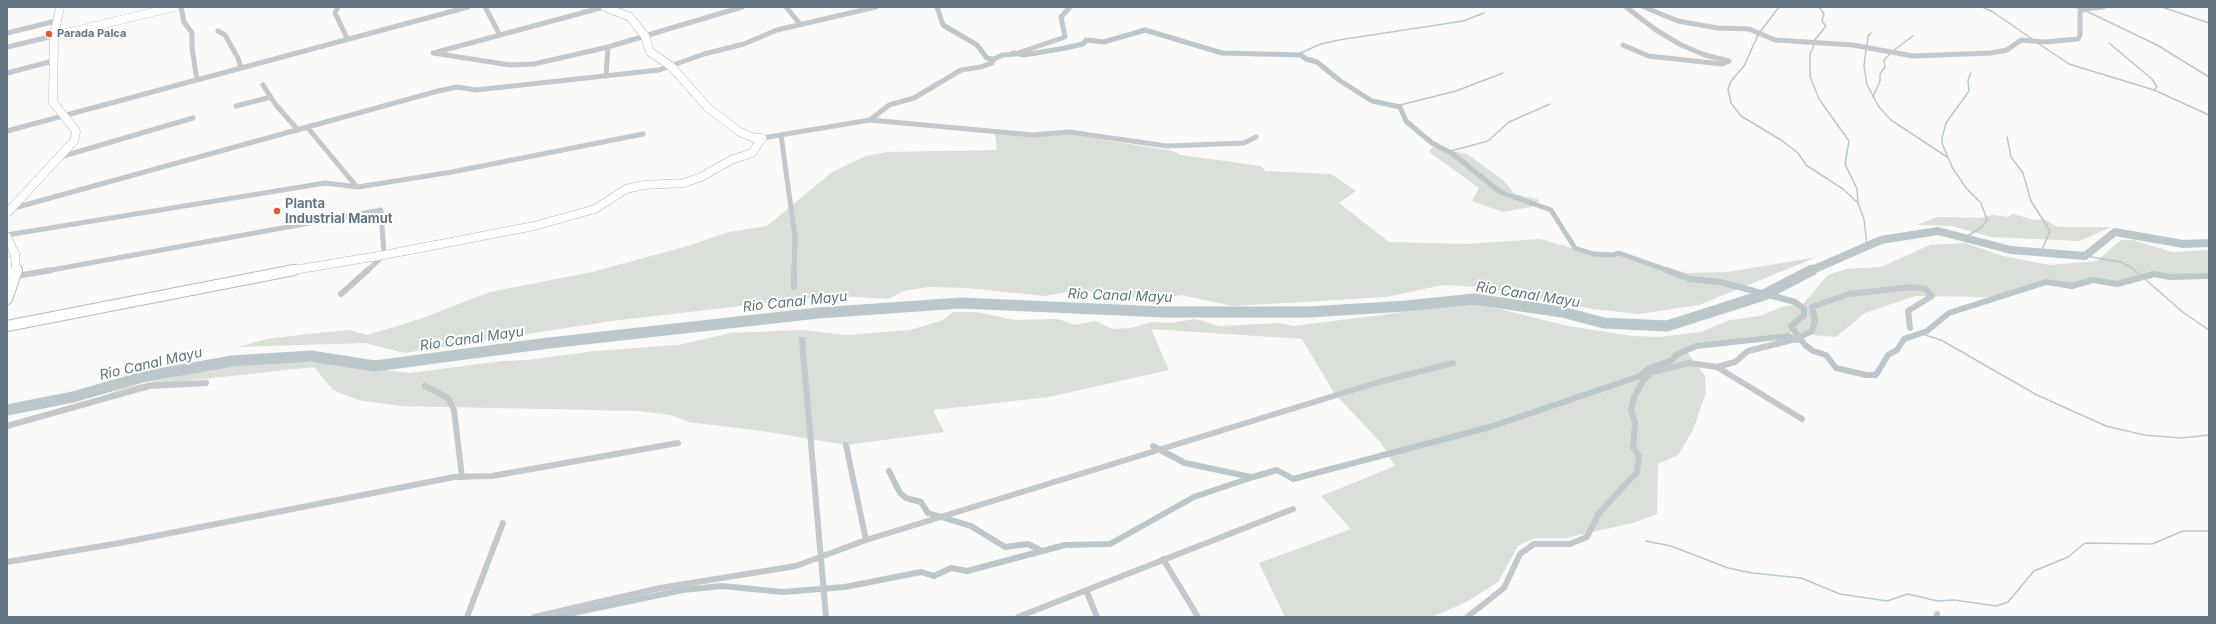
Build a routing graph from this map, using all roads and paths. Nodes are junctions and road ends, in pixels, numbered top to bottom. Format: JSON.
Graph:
{"nodes":[{"id":1,"x":60,"y":7,"type":"edge"},
{"id":2,"x":174,"y":7,"type":"edge"},
{"id":3,"x":181,"y":7,"type":"edge"},
{"id":4,"x":338,"y":7,"type":"edge"},
{"id":5,"x":468,"y":7,"type":"edge"},
{"id":6,"x":485,"y":7,"type":"edge"},
{"id":7,"x":604,"y":7,"type":"edge"},
{"id":8,"x":742,"y":7,"type":"edge"},
{"id":9,"x":786,"y":7,"type":"edge"},
{"id":10,"x":874,"y":7,"type":"edge"},
{"id":11,"x":1070,"y":7,"type":"edge"},
{"id":12,"x":1626,"y":7,"type":"edge"},
{"id":13,"x":1644,"y":7,"type":"edge"},
{"id":14,"x":2103,"y":7,"type":"edge"},
{"id":15,"x":56,"y":22,"type":"junction"},
{"id":16,"x":800,"y":24,"type":"junction"},
{"id":17,"x":218,"y":31,"type":"dead end"},
{"id":18,"x":7,"y":33,"type":"edge"},
{"id":19,"x":500,"y":35,"type":"junction"},
{"id":20,"x":54,"y":36,"type":"junction"},
{"id":21,"x":645,"y":36,"type":"junction"},
{"id":22,"x":347,"y":38,"type":"junction"},
{"id":23,"x":1623,"y":45,"type":"dead end"},
{"id":24,"x":7,"y":47,"type":"edge"},
{"id":25,"x":608,"y":47,"type":"junction"},
{"id":26,"x":53,"y":61,"type":"junction"},
{"id":27,"x":671,"y":66,"type":"junction"},
{"id":28,"x":241,"y":68,"type":"junction"},
{"id":29,"x":7,"y":73,"type":"edge"},
{"id":30,"x":606,"y":76,"type":"junction"},
{"id":31,"x":197,"y":80,"type":"junction"},
{"id":32,"x":263,"y":84,"type":"dead end"},
{"id":33,"x":271,"y":97,"type":"junction"},
{"id":34,"x":236,"y":106,"type":"dead end"},
{"id":35,"x":62,"y":116,"type":"junction"},
{"id":36,"x":193,"y":118,"type":"dead end"},
{"id":37,"x":870,"y":120,"type":"junction"},
{"id":38,"x":308,"y":127,"type":"junction"},
{"id":39,"x":298,"y":130,"type":"junction"},
{"id":40,"x":7,"y":131,"type":"edge"},
{"id":41,"x":643,"y":134,"type":"dead end"},
{"id":42,"x":781,"y":135,"type":"junction"},
{"id":43,"x":1256,"y":137,"type":"dead end"},
{"id":44,"x":762,"y":138,"type":"junction"},
{"id":45,"x":60,"y":157,"type":"junction"},
{"id":46,"x":357,"y":186,"type":"junction"},
{"id":47,"x":9,"y":210,"type":"edge"},
{"id":48,"x":7,"y":218,"type":"edge"},
{"id":49,"x":7,"y":236,"type":"edge"},
{"id":50,"x":384,"y":255,"type":"junction"},
{"id":51,"x":7,"y":260,"type":"edge"},
{"id":52,"x":11,"y":272,"type":"edge"},
{"id":53,"x":794,"y":287,"type":"dead end"},
{"id":54,"x":341,"y":294,"type":"dead end"},
{"id":55,"x":7,"y":299,"type":"edge"},
{"id":56,"x":7,"y":326,"type":"edge"},
{"id":57,"x":1910,"y":328,"type":"dead end"},
{"id":58,"x":802,"y":340,"type":"dead end"},
{"id":59,"x":1452,"y":363,"type":"dead end"},
{"id":60,"x":1717,"y":367,"type":"junction"},
{"id":61,"x":206,"y":383,"type":"dead end"},
{"id":62,"x":425,"y":386,"type":"dead end"},
{"id":63,"x":1802,"y":420,"type":"dead end"},
{"id":64,"x":7,"y":426,"type":"edge"},
{"id":65,"x":678,"y":443,"type":"dead end"},
{"id":66,"x":846,"y":445,"type":"dead end"},
{"id":67,"x":462,"y":477,"type":"junction"},
{"id":68,"x":1293,"y":509,"type":"dead end"},
{"id":69,"x":503,"y":523,"type":"dead end"},
{"id":70,"x":866,"y":540,"type":"junction"},
{"id":71,"x":821,"y":557,"type":"junction"},
{"id":72,"x":1163,"y":559,"type":"junction"},
{"id":73,"x":7,"y":562,"type":"edge"},
{"id":74,"x":1086,"y":590,"type":"junction"},
{"id":75,"x":467,"y":617,"type":"edge"},
{"id":76,"x":534,"y":617,"type":"edge"},
{"id":77,"x":826,"y":617,"type":"edge"},
{"id":78,"x":1018,"y":617,"type":"edge"},
{"id":79,"x":1097,"y":617,"type":"edge"},
{"id":80,"x":1198,"y":617,"type":"edge"},
{"id":81,"x":1467,"y":617,"type":"edge"}],
"edges":[{"from":1,"to":15,"type":"street"},
{"from":2,"to":20,"type":"street"},
{"from":3,"to":31,"type":"street"},
{"from":4,"to":22,"type":"street"},
{"from":5,"to":22,"type":"street"},
{"from":6,"to":19,"type":"street"},
{"from":7,"to":19,"type":"street"},
{"from":7,"to":21,"type":"street"},
{"from":8,"to":21,"type":"street"},
{"from":9,"to":16,"type":"street"},
{"from":10,"to":16,"type":"street"},
{"from":11,"to":37,"type":"street"},
{"from":12,"to":23,"type":"street"},
{"from":13,"to":14,"type":"street"},
{"from":15,"to":18,"type":"street"},
{"from":15,"to":20,"type":"street"},
{"from":16,"to":27,"type":"street"},
{"from":17,"to":28,"type":"street"},
{"from":19,"to":25,"type":"street"},
{"from":20,"to":24,"type":"street"},
{"from":20,"to":26,"type":"street"},
{"from":21,"to":25,"type":"street"},
{"from":21,"to":27,"type":"street"},
{"from":22,"to":28,"type":"street"},
{"from":25,"to":30,"type":"street"},
{"from":26,"to":29,"type":"street"},
{"from":26,"to":35,"type":"street"},
{"from":27,"to":30,"type":"street"},
{"from":27,"to":44,"type":"street"},
{"from":28,"to":31,"type":"street"},
{"from":30,"to":38,"type":"street"},
{"from":31,"to":35,"type":"street"},
{"from":32,"to":33,"type":"street"},
{"from":33,"to":34,"type":"street"},
{"from":33,"to":39,"type":"street"},
{"from":35,"to":40,"type":"street"},
{"from":35,"to":45,"type":"street"},
{"from":36,"to":45,"type":"street"},
{"from":37,"to":42,"type":"street"},
{"from":37,"to":43,"type":"street"},
{"from":38,"to":39,"type":"street"},
{"from":38,"to":46,"type":"street"},
{"from":39,"to":47,"type":"street"},
{"from":41,"to":46,"type":"street"},
{"from":42,"to":44,"type":"street"},
{"from":42,"to":53,"type":"street"},
{"from":44,"to":50,"type":"street"},
{"from":45,"to":47,"type":"street"},
{"from":46,"to":49,"type":"street"},
{"from":47,"to":48,"type":"street"},
{"from":49,"to":52,"type":"street"},
{"from":50,"to":52,"type":"street"},
{"from":50,"to":54,"type":"street"},
{"from":50,"to":56,"type":"street"},
{"from":51,"to":52,"type":"street"},
{"from":52,"to":55,"type":"street"},
{"from":57,"to":60,"type":"street"},
{"from":58,"to":71,"type":"street"},
{"from":59,"to":70,"type":"street"},
{"from":60,"to":63,"type":"street"},
{"from":60,"to":81,"type":"street"},
{"from":61,"to":64,"type":"street"},
{"from":62,"to":67,"type":"street"},
{"from":65,"to":67,"type":"street"},
{"from":66,"to":70,"type":"street"},
{"from":67,"to":73,"type":"street"},
{"from":68,"to":72,"type":"street"},
{"from":69,"to":75,"type":"street"},
{"from":70,"to":71,"type":"street"},
{"from":71,"to":76,"type":"street"},
{"from":71,"to":77,"type":"street"},
{"from":72,"to":74,"type":"street"},
{"from":72,"to":80,"type":"street"},
{"from":74,"to":78,"type":"street"},
{"from":74,"to":79,"type":"street"}]}
